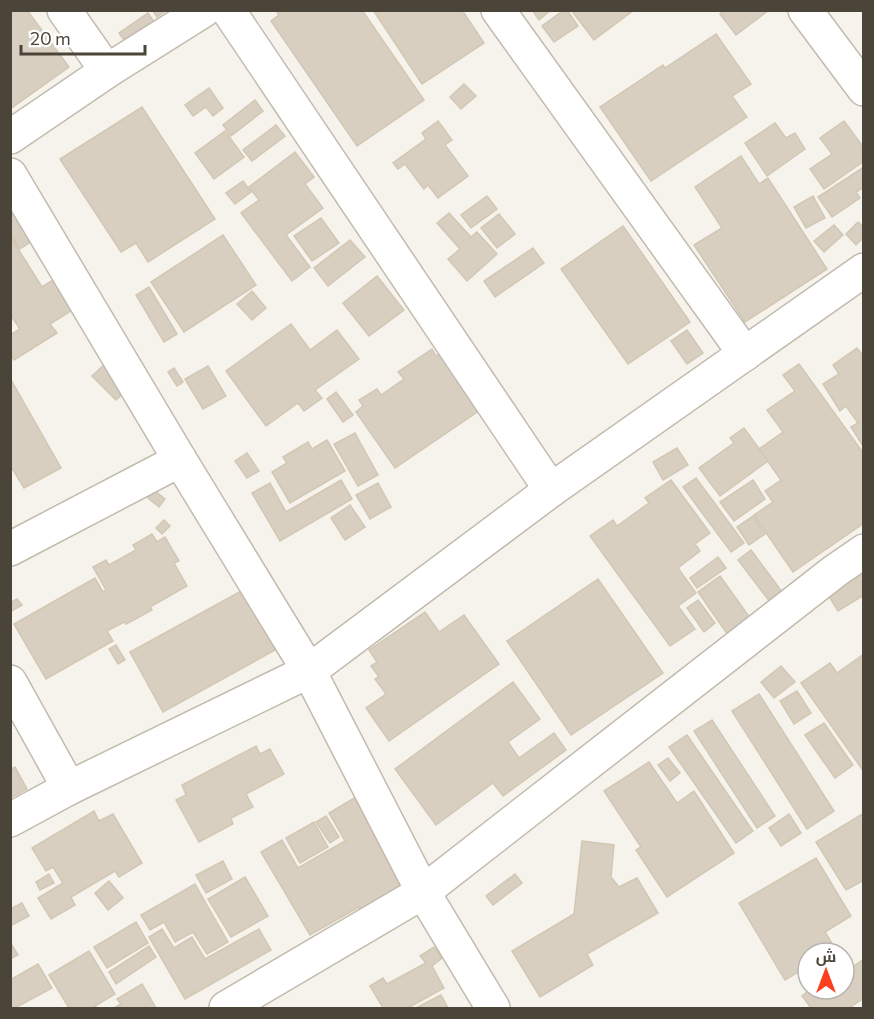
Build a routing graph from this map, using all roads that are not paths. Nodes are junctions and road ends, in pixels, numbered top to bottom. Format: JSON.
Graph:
{"nodes":[{"id":1,"x":64,"y":10,"type":"edge"},
{"id":2,"x":204,"y":10,"type":"edge"},
{"id":3,"x":228,"y":10,"type":"edge"},
{"id":4,"x":498,"y":10,"type":"edge"},
{"id":5,"x":805,"y":10,"type":"edge"},
{"id":6,"x":107,"y":71,"type":"junction"},
{"id":7,"x":864,"y":89,"type":"edge"},
{"id":8,"x":10,"y":137,"type":"edge"},
{"id":9,"x":10,"y":175,"type":"edge"},
{"id":10,"x":864,"y":270,"type":"edge"},
{"id":11,"x":744,"y":354,"type":"junction"},
{"id":12,"x":180,"y":460,"type":"junction"},
{"id":13,"x":551,"y":490,"type":"junction"},
{"id":14,"x":10,"y":549,"type":"edge"},
{"id":15,"x":864,"y":551,"type":"edge"},
{"id":16,"x":309,"y":671,"type":"junction"},
{"id":17,"x":10,"y":682,"type":"edge"},
{"id":18,"x":69,"y":788,"type":"junction"},
{"id":19,"x":10,"y":820,"type":"edge"},
{"id":20,"x":423,"y":892,"type":"junction"},
{"id":21,"x":226,"y":1008,"type":"edge"},
{"id":22,"x":493,"y":1008,"type":"edge"}],
"edges":[{"from":1,"to":6,"type":"street"},
{"from":2,"to":6,"type":"street"},
{"from":3,"to":13,"type":"street"},
{"from":4,"to":11,"type":"street"},
{"from":5,"to":7,"type":"street"},
{"from":6,"to":8,"type":"street"},
{"from":9,"to":12,"type":"street"},
{"from":10,"to":11,"type":"street"},
{"from":11,"to":13,"type":"street"},
{"from":12,"to":14,"type":"street"},
{"from":12,"to":16,"type":"street"},
{"from":13,"to":16,"type":"street"},
{"from":15,"to":20,"type":"street"},
{"from":16,"to":18,"type":"street"},
{"from":16,"to":20,"type":"street"},
{"from":17,"to":18,"type":"street"},
{"from":18,"to":19,"type":"street"},
{"from":20,"to":21,"type":"street"},
{"from":20,"to":22,"type":"street"}]}
